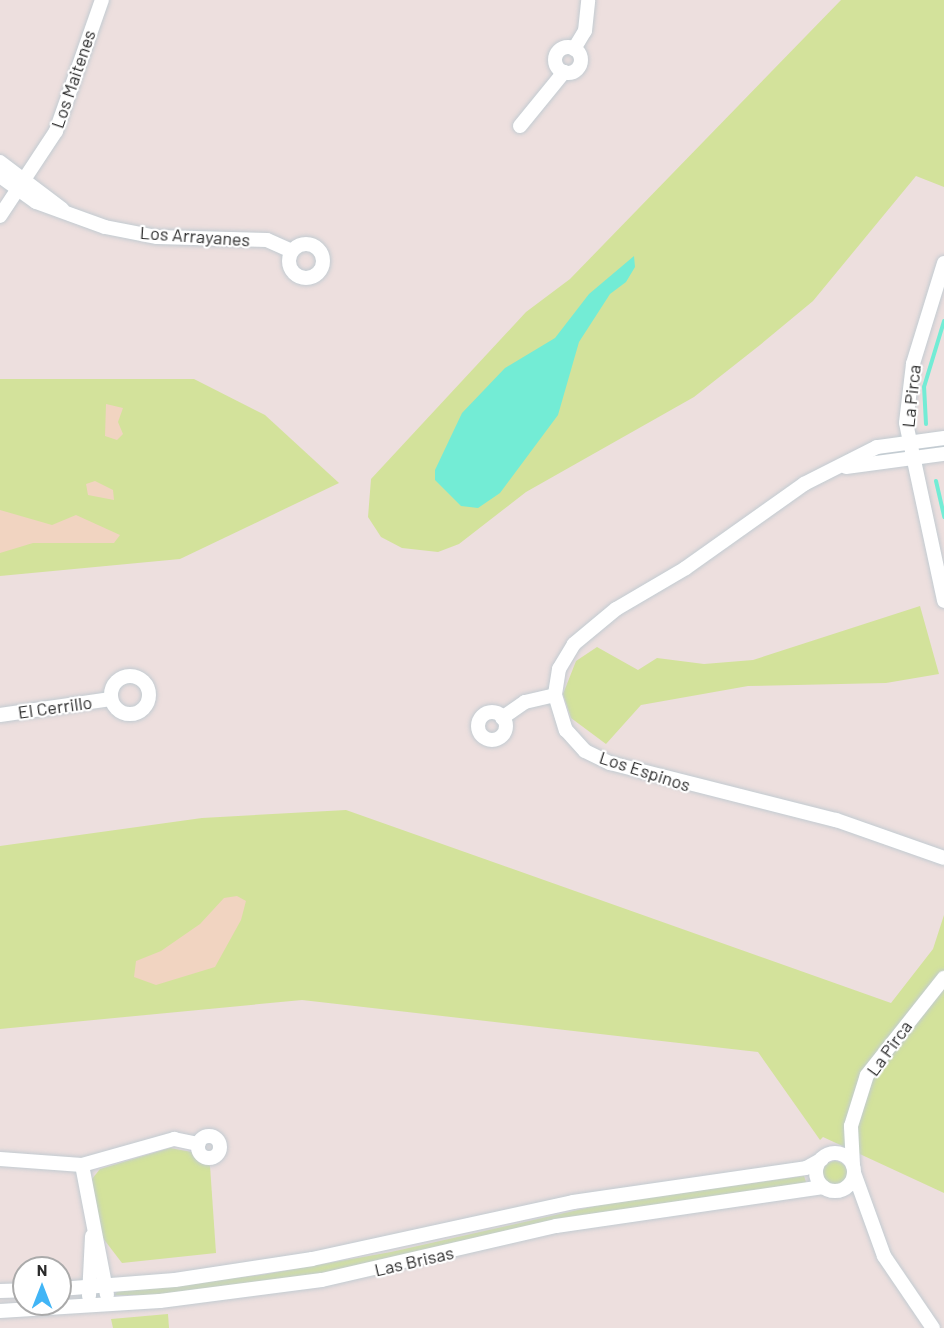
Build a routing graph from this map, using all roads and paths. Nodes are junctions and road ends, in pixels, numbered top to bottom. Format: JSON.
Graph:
{"nodes":[{"id":1,"x":102,"y":0,"type":"edge"},
{"id":2,"x":590,"y":0,"type":"edge"},
{"id":3,"x":520,"y":126,"type":"dead end"},
{"id":4,"x":0,"y":162,"type":"edge"},
{"id":5,"x":0,"y":176,"type":"edge"},
{"id":6,"x":28,"y":180,"type":"junction"},
{"id":7,"x":19,"y":194,"type":"junction"},
{"id":8,"x":63,"y":211,"type":"junction"},
{"id":9,"x":0,"y":216,"type":"edge"},
{"id":10,"x":292,"y":251,"type":"dead end"},
{"id":11,"x":944,"y":262,"type":"edge"},
{"id":12,"x":944,"y":438,"type":"edge"},
{"id":13,"x":908,"y":442,"type":"junction"},
{"id":14,"x":944,"y":454,"type":"edge"},
{"id":15,"x":910,"y":458,"type":"junction"},
{"id":16,"x":835,"y":468,"type":"junction"},
{"id":17,"x":944,"y":602,"type":"edge"},
{"id":18,"x":555,"y":695,"type":"junction"},
{"id":19,"x":111,"y":699,"type":"dead end"},
{"id":20,"x":0,"y":715,"type":"edge"},
{"id":21,"x":502,"y":718,"type":"dead end"},
{"id":22,"x":916,"y":850,"type":"junction"},
{"id":23,"x":944,"y":858,"type":"edge"},
{"id":24,"x":944,"y":866,"type":"edge"},
{"id":25,"x":944,"y":978,"type":"edge"},
{"id":26,"x":851,"y":1126,"type":"junction"},
{"id":27,"x":198,"y":1144,"type":"dead end"},
{"id":28,"x":826,"y":1157,"type":"junction"},
{"id":29,"x":0,"y":1159,"type":"edge"},
{"id":30,"x":82,"y":1165,"type":"junction"},
{"id":31,"x":853,"y":1169,"type":"junction"},
{"id":32,"x":828,"y":1189,"type":"junction"},
{"id":33,"x":864,"y":1209,"type":"junction"},
{"id":34,"x":92,"y":1236,"type":"junction"},
{"id":35,"x":106,"y":1287,"type":"junction"},
{"id":36,"x":89,"y":1288,"type":"junction"},
{"id":37,"x":72,"y":1289,"type":"edge"},
{"id":38,"x":109,"y":1306,"type":"junction"},
{"id":39,"x":90,"y":1307,"type":"junction"},
{"id":40,"x":0,"y":1311,"type":"edge"},
{"id":41,"x":933,"y":1328,"type":"edge"}],
"edges":[{"from":1,"to":6,"type":"street","name":"Los Maitenes"},
{"from":2,"to":3,"type":"street"},
{"from":4,"to":6,"type":"street","name":"Los Arrayanes"},
{"from":5,"to":7,"type":"street","name":"Los Arrayanes"},
{"from":6,"to":7,"type":"street","name":"Los Maitenes"},
{"from":6,"to":8,"type":"street","name":"Los Arrayanes"},
{"from":7,"to":8,"type":"street","name":"Los Arrayanes"},
{"from":7,"to":9,"type":"street","name":"Los Maitenes"},
{"from":8,"to":10,"type":"street","name":"Los Arrayanes"},
{"from":11,"to":13,"type":"street","name":"La Pirca"},
{"from":12,"to":13,"type":"street","name":"Los Espinos"},
{"from":13,"to":15,"type":"street","name":"La Pirca"},
{"from":13,"to":16,"type":"street","name":"Los Espinos"},
{"from":14,"to":15,"type":"street","name":"Los Espinos"},
{"from":15,"to":16,"type":"street","name":"Los Espinos"},
{"from":15,"to":17,"type":"street","name":"La Pirca"},
{"from":16,"to":18,"type":"street","name":"Los Espinos"},
{"from":18,"to":21,"type":"street"},
{"from":18,"to":22,"type":"street","name":"Los Espinos"},
{"from":19,"to":20,"type":"street","name":"El Cerrillo"},
{"from":22,"to":23,"type":"street","name":"Los Espinos"},
{"from":22,"to":24,"type":"street","name":"Los Espinos"},
{"from":25,"to":26,"type":"street","name":"La Pirca"},
{"from":26,"to":28,"type":"street","name":"La Pirca"},
{"from":26,"to":31,"type":"street","name":"La Pirca"},
{"from":27,"to":30,"type":"street"},
{"from":28,"to":31,"type":"street"},
{"from":28,"to":32,"type":"street"},
{"from":28,"to":35,"type":"street","name":"Las Brisas"},
{"from":29,"to":30,"type":"street"},
{"from":30,"to":34,"type":"street"},
{"from":31,"to":32,"type":"street"},
{"from":31,"to":33,"type":"street","name":"La Pirca"},
{"from":32,"to":33,"type":"street"},
{"from":32,"to":38,"type":"street","name":"Las Brisas"},
{"from":33,"to":41,"type":"street","name":"La Pirca"},
{"from":34,"to":35,"type":"street"},
{"from":34,"to":36,"type":"street"},
{"from":35,"to":36,"type":"street","name":"Las Brisas"},
{"from":35,"to":38,"type":"street"},
{"from":36,"to":37,"type":"street","name":"Las Brisas"},
{"from":36,"to":39,"type":"street"},
{"from":38,"to":39,"type":"street","name":"Las Brisas"},
{"from":39,"to":40,"type":"street","name":"Las Brisas"}]}
